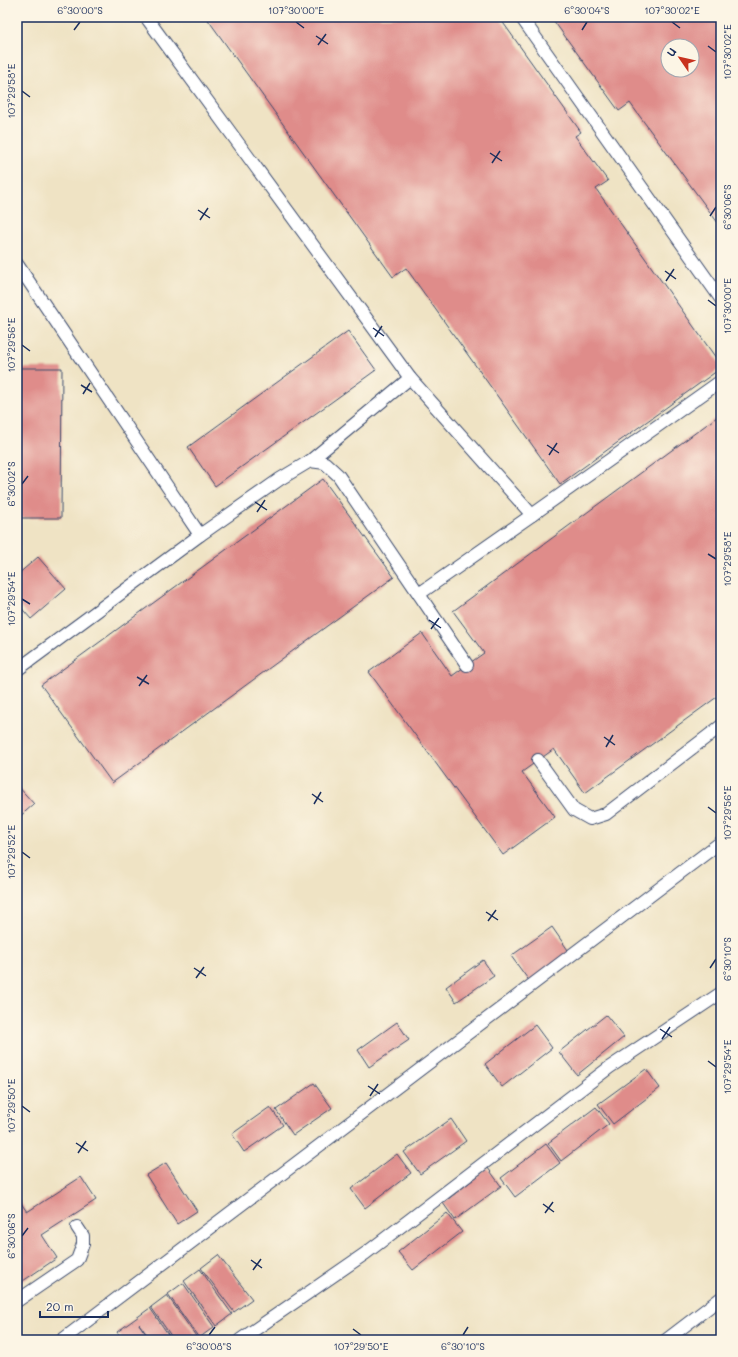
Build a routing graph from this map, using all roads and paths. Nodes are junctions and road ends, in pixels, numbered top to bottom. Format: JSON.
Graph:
{"nodes":[{"id":1,"x":146,"y":17,"type":"edge"},
{"id":2,"x":521,"y":17,"type":"edge"},
{"id":3,"x":17,"y":264,"type":"edge"},
{"id":4,"x":721,"y":299,"type":"edge"},
{"id":5,"x":410,"y":378,"type":"junction"},
{"id":6,"x":721,"y":381,"type":"edge"},
{"id":7,"x":310,"y":461,"type":"junction"},
{"id":8,"x":532,"y":515,"type":"junction"},
{"id":9,"x":200,"y":535,"type":"junction"},
{"id":10,"x":419,"y":594,"type":"junction"},
{"id":11,"x":467,"y":665,"type":"dead end"},
{"id":12,"x":17,"y":670,"type":"edge"},
{"id":13,"x":721,"y":726,"type":"edge"},
{"id":14,"x":538,"y":760,"type":"dead end"},
{"id":15,"x":721,"y":842,"type":"edge"},
{"id":16,"x":721,"y":993,"type":"edge"},
{"id":17,"x":77,"y":1227,"type":"dead end"},
{"id":18,"x":721,"y":1298,"type":"edge"},
{"id":19,"x":17,"y":1301,"type":"edge"},
{"id":20,"x":62,"y":1340,"type":"edge"},
{"id":21,"x":240,"y":1340,"type":"edge"},
{"id":22,"x":666,"y":1340,"type":"edge"}],
"edges":[{"from":1,"to":5,"type":"lane"},
{"from":2,"to":4,"type":"lane"},
{"from":3,"to":9,"type":"lane"},
{"from":5,"to":7,"type":"lane"},
{"from":5,"to":8,"type":"lane"},
{"from":6,"to":8,"type":"lane"},
{"from":7,"to":9,"type":"lane"},
{"from":7,"to":10,"type":"lane"},
{"from":8,"to":10,"type":"lane"},
{"from":9,"to":12,"type":"lane"},
{"from":10,"to":11,"type":"lane"},
{"from":13,"to":14,"type":"lane"},
{"from":15,"to":20,"type":"lane"},
{"from":16,"to":21,"type":"lane"},
{"from":17,"to":19,"type":"lane"},
{"from":18,"to":22,"type":"lane"}]}
